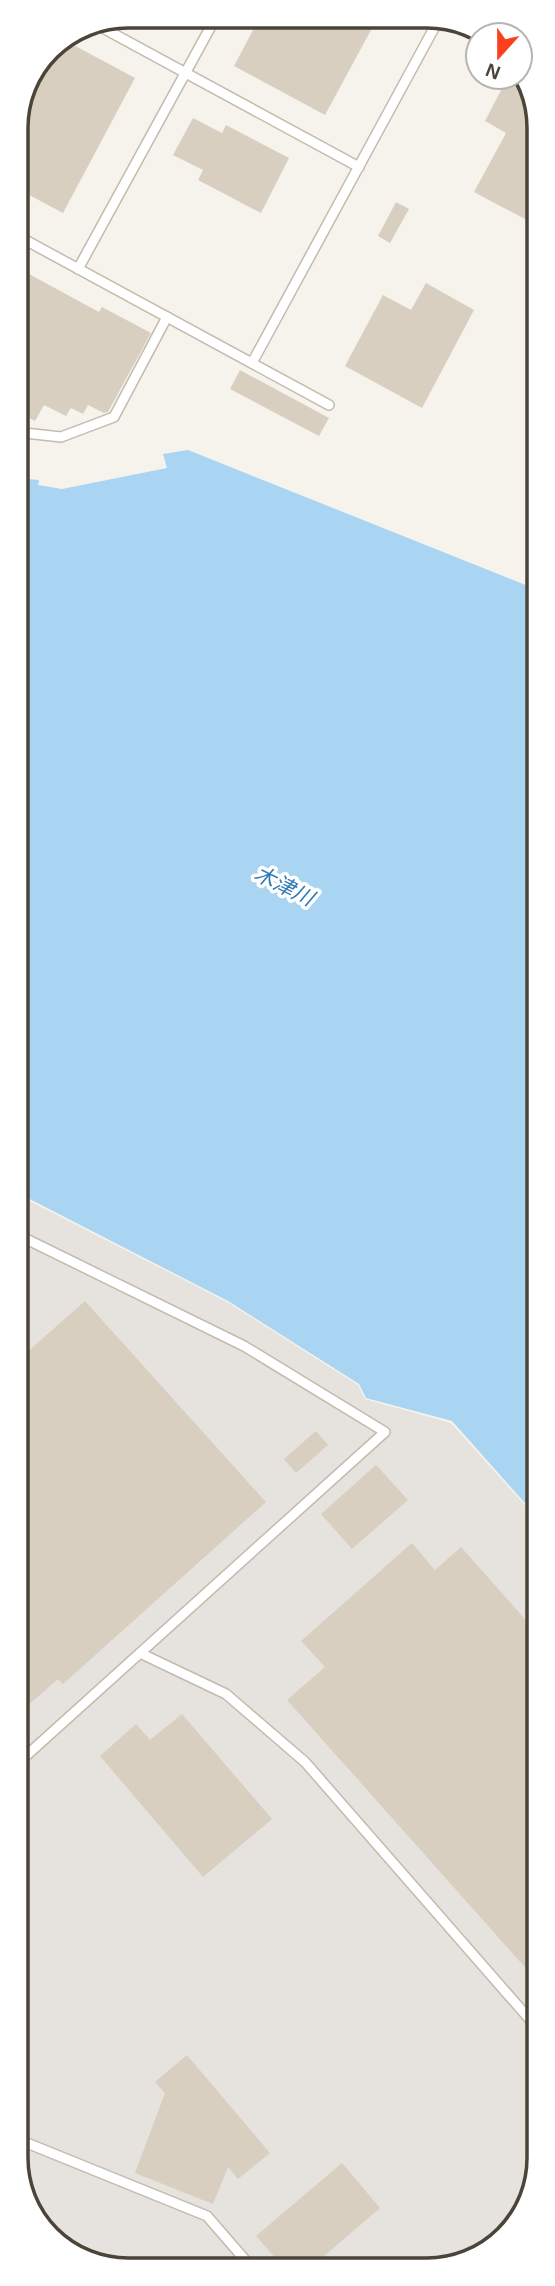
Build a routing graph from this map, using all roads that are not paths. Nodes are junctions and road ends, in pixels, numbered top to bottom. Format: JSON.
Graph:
{"nodes":[{"id":1,"x":210,"y":28,"type":"edge"},
{"id":2,"x":434,"y":29,"type":"edge"},
{"id":3,"x":107,"y":30,"type":"edge"},
{"id":4,"x":186,"y":72,"type":"junction"},
{"id":5,"x":359,"y":167,"type":"junction"},
{"id":6,"x":28,"y":242,"type":"edge"},
{"id":7,"x":78,"y":269,"type":"junction"},
{"id":8,"x":167,"y":317,"type":"junction"},
{"id":9,"x":252,"y":363,"type":"junction"},
{"id":10,"x":328,"y":405,"type":"dead end"},
{"id":11,"x":28,"y":433,"type":"edge"},
{"id":12,"x":28,"y":1240,"type":"edge"},
{"id":13,"x":142,"y":1654,"type":"junction"},
{"id":14,"x":28,"y":1755,"type":"edge"},
{"id":15,"x":527,"y":2016,"type":"edge"},
{"id":16,"x":28,"y":2143,"type":"edge"},
{"id":17,"x":243,"y":2258,"type":"edge"}],
"edges":[{"from":1,"to":4,"type":"lane"},
{"from":2,"to":5,"type":"lane"},
{"from":3,"to":4,"type":"lane"},
{"from":4,"to":5,"type":"lane"},
{"from":4,"to":7,"type":"lane"},
{"from":5,"to":9,"type":"lane"},
{"from":6,"to":7,"type":"lane"},
{"from":7,"to":8,"type":"lane"},
{"from":8,"to":9,"type":"lane"},
{"from":8,"to":11,"type":"lane"},
{"from":9,"to":10,"type":"lane"},
{"from":12,"to":13,"type":"lane"},
{"from":13,"to":14,"type":"lane"},
{"from":13,"to":15,"type":"lane"},
{"from":16,"to":17,"type":"lane"}]}
